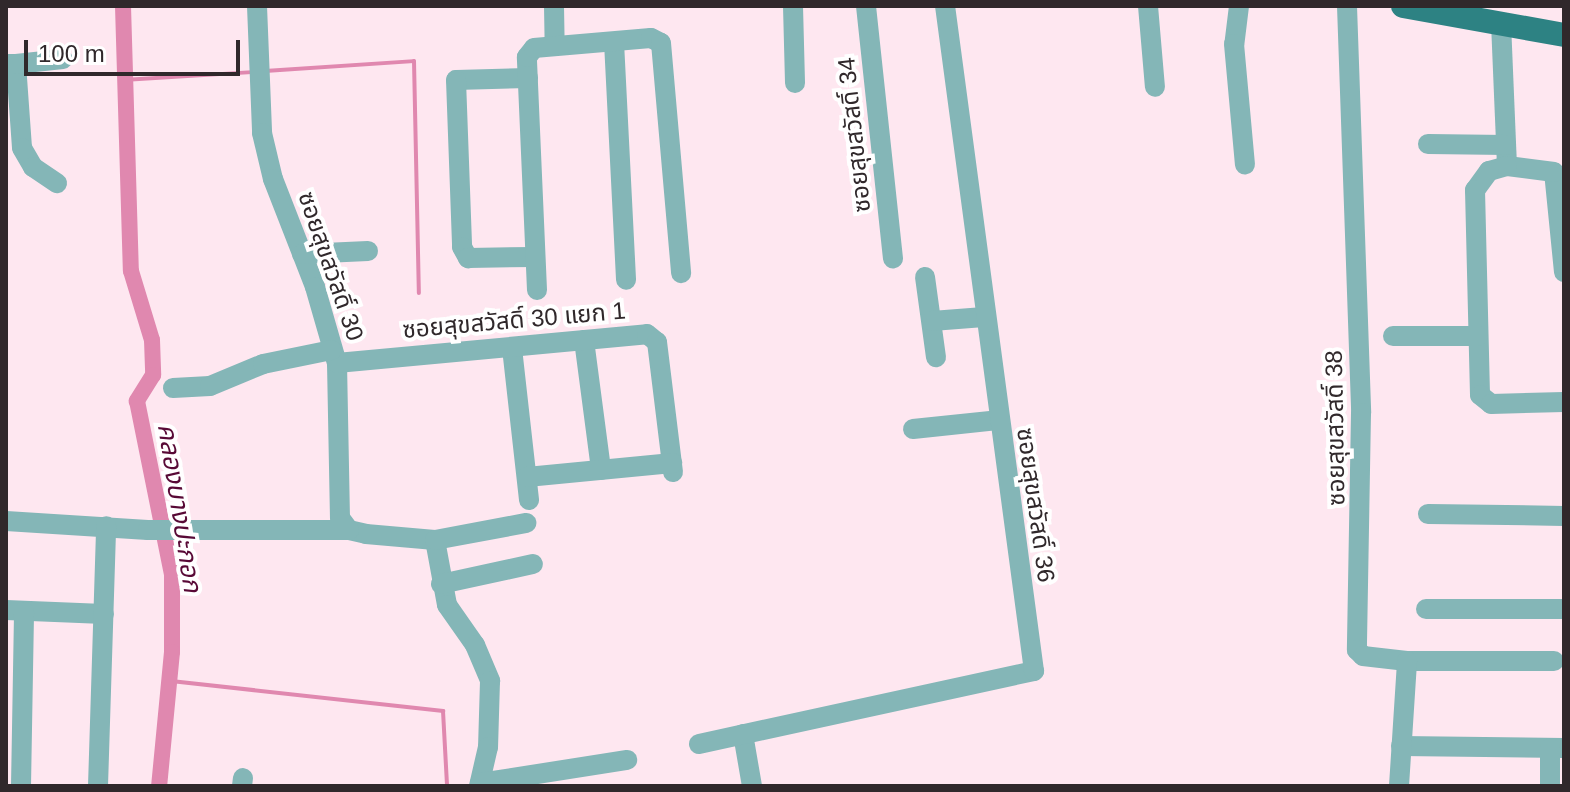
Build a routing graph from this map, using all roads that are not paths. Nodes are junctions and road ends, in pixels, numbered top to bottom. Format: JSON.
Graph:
{"nodes":[{"id":1,"x":257,"y":6,"type":"edge"},
{"id":2,"x":554,"y":6,"type":"edge"},
{"id":3,"x":793,"y":6,"type":"edge"},
{"id":4,"x":866,"y":6,"type":"edge"},
{"id":5,"x":945,"y":6,"type":"edge"},
{"id":6,"x":1148,"y":6,"type":"edge"},
{"id":7,"x":1239,"y":6,"type":"edge"},
{"id":8,"x":1347,"y":6,"type":"edge"},
{"id":9,"x":1403,"y":6,"type":"edge"},
{"id":10,"x":1501,"y":23,"type":"junction"},
{"id":11,"x":1564,"y":35,"type":"edge"},
{"id":12,"x":614,"y":42,"type":"junction"},
{"id":13,"x":555,"y":45,"type":"junction"},
{"id":14,"x":63,"y":59,"type":"dead end"},
{"id":15,"x":11,"y":64,"type":"edge"},
{"id":16,"x":528,"y":78,"type":"junction"},
{"id":17,"x":795,"y":83,"type":"dead end"},
{"id":18,"x":1155,"y":87,"type":"dead end"},
{"id":19,"x":1428,"y":144,"type":"dead end"},
{"id":20,"x":1506,"y":145,"type":"junction"},
{"id":21,"x":1245,"y":165,"type":"dead end"},
{"id":22,"x":1507,"y":166,"type":"junction"},
{"id":23,"x":57,"y":183,"type":"dead end"},
{"id":24,"x":368,"y":251,"type":"dead end"},
{"id":25,"x":302,"y":254,"type":"junction"},
{"id":26,"x":535,"y":257,"type":"junction"},
{"id":27,"x":893,"y":259,"type":"dead end"},
{"id":28,"x":1564,"y":272,"type":"edge"},
{"id":29,"x":681,"y":273,"type":"dead end"},
{"id":30,"x":925,"y":277,"type":"dead end"},
{"id":31,"x":626,"y":280,"type":"dead end"},
{"id":32,"x":537,"y":290,"type":"dead end"},
{"id":33,"x":984,"y":317,"type":"junction"},
{"id":34,"x":932,"y":321,"type":"junction"},
{"id":35,"x":1393,"y":336,"type":"dead end"},
{"id":36,"x":1478,"y":336,"type":"junction"},
{"id":37,"x":584,"y":340,"type":"junction"},
{"id":38,"x":512,"y":348,"type":"junction"},
{"id":39,"x":335,"y":357,"type":"junction"},
{"id":40,"x":936,"y":357,"type":"dead end"},
{"id":41,"x":173,"y":388,"type":"dead end"},
{"id":42,"x":1564,"y":402,"type":"edge"},
{"id":43,"x":998,"y":420,"type":"junction"},
{"id":44,"x":913,"y":429,"type":"dead end"},
{"id":45,"x":601,"y":470,"type":"junction"},
{"id":46,"x":527,"y":477,"type":"junction"},
{"id":47,"x":529,"y":500,"type":"dead end"},
{"id":48,"x":1428,"y":514,"type":"dead end"},
{"id":49,"x":1564,"y":516,"type":"edge"},
{"id":50,"x":6,"y":521,"type":"edge"},
{"id":51,"x":526,"y":523,"type":"dead end"},
{"id":52,"x":106,"y":526,"type":"junction"},
{"id":53,"x":349,"y":530,"type":"junction"},
{"id":54,"x":435,"y":540,"type":"junction"},
{"id":55,"x":533,"y":564,"type":"dead end"},
{"id":56,"x":441,"y":584,"type":"junction"},
{"id":57,"x":1426,"y":609,"type":"dead end"},
{"id":58,"x":1564,"y":609,"type":"edge"},
{"id":59,"x":15,"y":611,"type":"edge"},
{"id":60,"x":104,"y":614,"type":"junction"},
{"id":61,"x":1407,"y":661,"type":"junction"},
{"id":62,"x":1554,"y":661,"type":"dead end"},
{"id":63,"x":743,"y":734,"type":"junction"},
{"id":64,"x":699,"y":744,"type":"dead end"},
{"id":65,"x":1401,"y":746,"type":"junction"},
{"id":66,"x":1557,"y":748,"type":"edge"},
{"id":67,"x":627,"y":760,"type":"dead end"},
{"id":68,"x":569,"y":777,"type":"edge"},
{"id":69,"x":480,"y":784,"type":"edge"},
{"id":70,"x":21,"y":786,"type":"edge"},
{"id":71,"x":98,"y":786,"type":"edge"},
{"id":72,"x":752,"y":786,"type":"edge"},
{"id":73,"x":1399,"y":786,"type":"edge"},
{"id":74,"x":1550,"y":786,"type":"edge"}],
"edges":[{"from":1,"to":25,"type":"street","name":"ซอยสุขสวัสดิ์ 30"},
{"from":2,"to":13,"type":"street"},
{"from":3,"to":17,"type":"street"},
{"from":4,"to":27,"type":"street","name":"ซอยสุขสวัสดิ์ 34"},
{"from":5,"to":33,"type":"street","name":"ซอยสุขสวัสดิ์ 36"},
{"from":6,"to":18,"type":"street"},
{"from":7,"to":21,"type":"street"},
{"from":8,"to":61,"type":"street","name":"ซอยสุขสวัสดิ์ 38"},
{"from":9,"to":10,"type":"main road"},
{"from":10,"to":11,"type":"main road"},
{"from":10,"to":20,"type":"street"},
{"from":12,"to":13,"type":"street"},
{"from":12,"to":29,"type":"street"},
{"from":12,"to":31,"type":"street"},
{"from":13,"to":16,"type":"street"},
{"from":14,"to":15,"type":"street"},
{"from":15,"to":23,"type":"street"},
{"from":16,"to":26,"type":"street"},
{"from":16,"to":26,"type":"street"},
{"from":19,"to":20,"type":"street"},
{"from":20,"to":22,"type":"street"},
{"from":22,"to":28,"type":"street"},
{"from":22,"to":36,"type":"street"},
{"from":24,"to":25,"type":"street"},
{"from":25,"to":39,"type":"street","name":"ซอยสุขสวัสดิ์ 30"},
{"from":26,"to":32,"type":"street"},
{"from":30,"to":34,"type":"street"},
{"from":33,"to":34,"type":"street"},
{"from":33,"to":43,"type":"street","name":"ซอยสุขสวัสดิ์ 36"},
{"from":34,"to":40,"type":"street"},
{"from":35,"to":36,"type":"street"},
{"from":36,"to":42,"type":"street"},
{"from":37,"to":38,"type":"street","name":"ซอยสุขสวัสดิ์ 30 แยก 1"},
{"from":37,"to":45,"type":"street"},
{"from":37,"to":45,"type":"street","name":"ซอยสุขสวัสดิ์ 30 แยก 1"},
{"from":38,"to":39,"type":"street","name":"ซอยสุขสวัสดิ์ 30 แยก 1"},
{"from":38,"to":46,"type":"street"},
{"from":39,"to":41,"type":"street","name":"ซอยสุขสวัสดิ์ 30 แยก 1"},
{"from":39,"to":53,"type":"street","name":"ซอยสุขสวัสดิ์ 30"},
{"from":43,"to":44,"type":"street"},
{"from":43,"to":63,"type":"street","name":"ซอยสุขสวัสดิ์ 36"},
{"from":45,"to":46,"type":"street"},
{"from":46,"to":47,"type":"street"},
{"from":48,"to":49,"type":"street"},
{"from":50,"to":52,"type":"street"},
{"from":51,"to":54,"type":"street"},
{"from":52,"to":53,"type":"street"},
{"from":52,"to":60,"type":"street"},
{"from":53,"to":54,"type":"street"},
{"from":54,"to":56,"type":"street"},
{"from":55,"to":56,"type":"street"},
{"from":56,"to":69,"type":"street"},
{"from":57,"to":58,"type":"street"},
{"from":59,"to":60,"type":"street"},
{"from":59,"to":70,"type":"street"},
{"from":60,"to":71,"type":"street"},
{"from":61,"to":62,"type":"street","name":"ซอยสุขสวัสดิ์ 38"},
{"from":61,"to":65,"type":"street"},
{"from":63,"to":64,"type":"street","name":"ซอยสุขสวัสดิ์ 36"},
{"from":63,"to":72,"type":"street"},
{"from":65,"to":66,"type":"street"},
{"from":65,"to":73,"type":"street"},
{"from":66,"to":74,"type":"street"},
{"from":67,"to":68,"type":"street"},
{"from":68,"to":69,"type":"street"}]}
